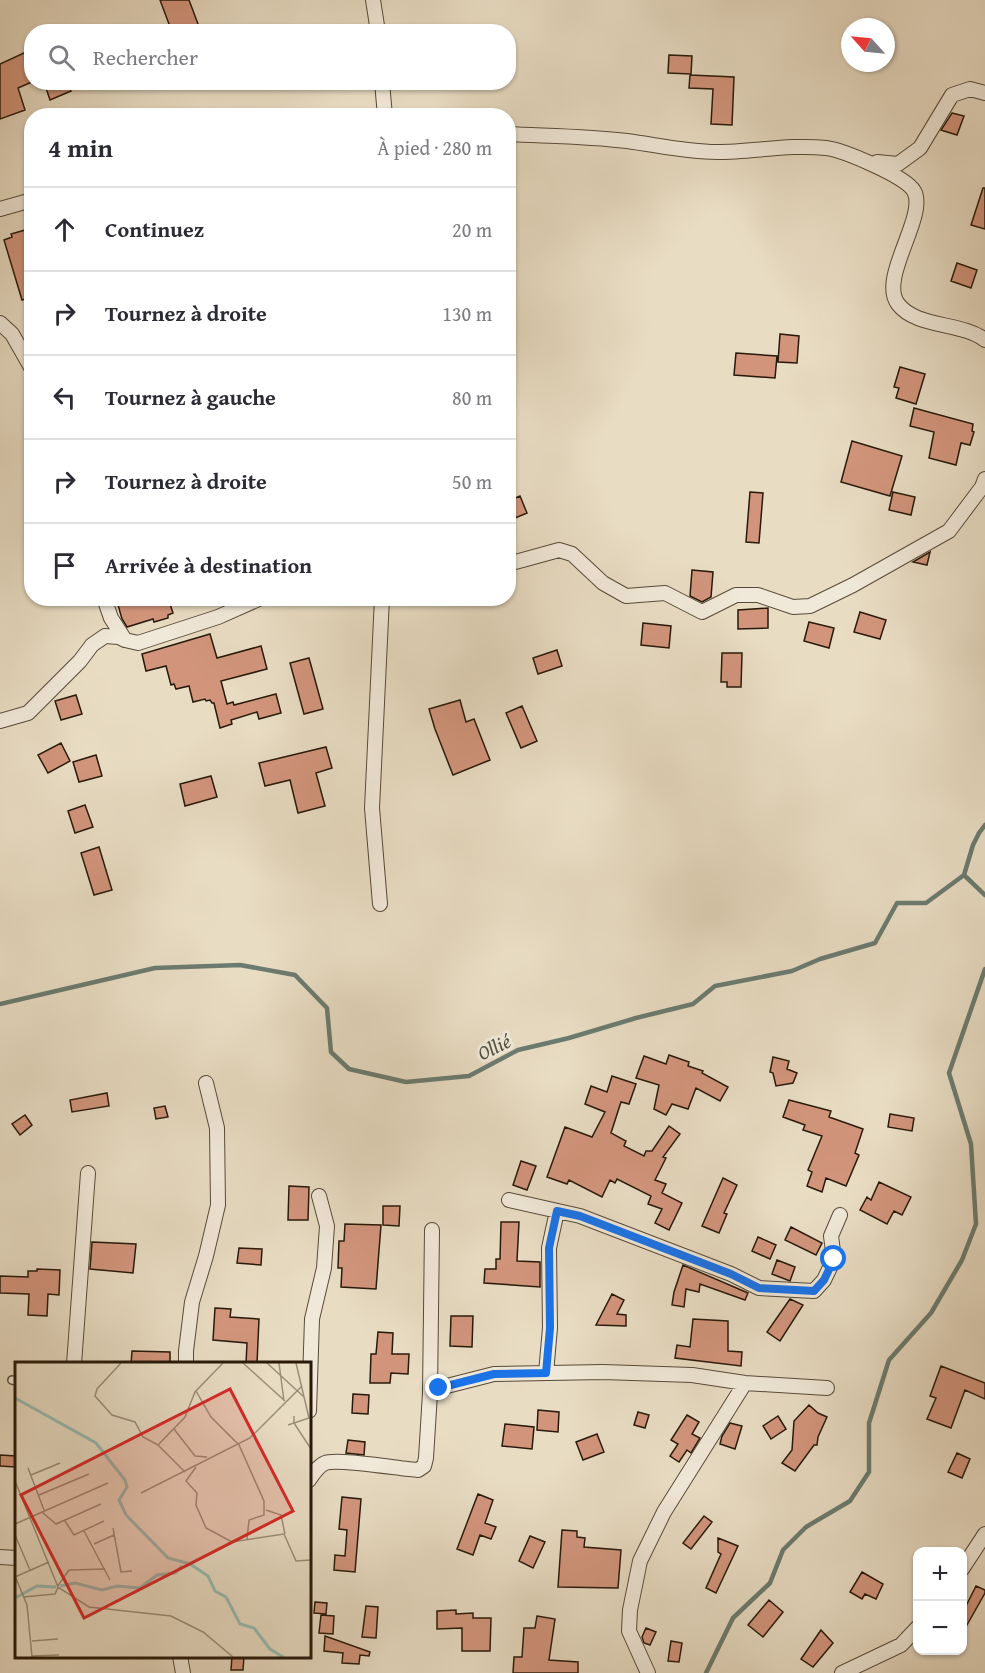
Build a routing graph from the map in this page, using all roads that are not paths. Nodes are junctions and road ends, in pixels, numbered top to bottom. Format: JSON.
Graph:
{"nodes":[{"id":1,"x":373,"y":0,"type":"edge"},
{"id":2,"x":377,"y":24,"type":"edge"},
{"id":3,"x":383,"y":90,"type":"edge"},
{"id":4,"x":985,"y":93,"type":"edge"},
{"id":5,"x":384,"y":108,"type":"edge"},
{"id":6,"x":516,"y":134,"type":"edge"},
{"id":7,"x":862,"y":161,"type":"junction"},
{"id":8,"x":24,"y":202,"type":"edge"},
{"id":9,"x":0,"y":209,"type":"edge"},
{"id":10,"x":0,"y":323,"type":"edge"},
{"id":11,"x":985,"y":340,"type":"edge"},
{"id":12,"x":24,"y":355,"type":"edge"},
{"id":13,"x":985,"y":479,"type":"edge"},
{"id":14,"x":516,"y":562,"type":"edge"},
{"id":15,"x":107,"y":606,"type":"edge"},
{"id":16,"x":243,"y":606,"type":"edge"},
{"id":17,"x":382,"y":606,"type":"edge"},
{"id":18,"x":125,"y":640,"type":"junction"},
{"id":19,"x":0,"y":721,"type":"edge"},
{"id":20,"x":380,"y":904,"type":"dead end"},
{"id":21,"x":206,"y":1083,"type":"dead end"},
{"id":22,"x":88,"y":1173,"type":"dead end"},
{"id":23,"x":319,"y":1196,"type":"dead end"},
{"id":24,"x":509,"y":1200,"type":"dead end"},
{"id":25,"x":557,"y":1211,"type":"junction"},
{"id":26,"x":840,"y":1215,"type":"dead end"},
{"id":27,"x":432,"y":1230,"type":"dead end"},
{"id":28,"x":74,"y":1362,"type":"edge"},
{"id":29,"x":186,"y":1362,"type":"edge"},
{"id":30,"x":546,"y":1373,"type":"junction"},
{"id":31,"x":310,"y":1380,"type":"edge"},
{"id":32,"x":745,"y":1383,"type":"junction"},
{"id":33,"x":827,"y":1388,"type":"dead end"},
{"id":34,"x":430,"y":1393,"type":"junction"},
{"id":35,"x":310,"y":1478,"type":"edge"},
{"id":36,"x":985,"y":1534,"type":"edge"},
{"id":37,"x":0,"y":1557,"type":"edge"},
{"id":38,"x":15,"y":1558,"type":"edge"},
{"id":39,"x":967,"y":1563,"type":"edge"},
{"id":40,"x":913,"y":1632,"type":"edge"},
{"id":41,"x":180,"y":1658,"type":"edge"},
{"id":42,"x":183,"y":1673,"type":"edge"},
{"id":43,"x":648,"y":1673,"type":"edge"},
{"id":44,"x":842,"y":1673,"type":"edge"}],
"edges":[{"from":1,"to":2,"type":"street"},
{"from":3,"to":5,"type":"street"},
{"from":4,"to":7,"type":"street"},
{"from":6,"to":7,"type":"street"},
{"from":7,"to":11,"type":"street"},
{"from":8,"to":9,"type":"street"},
{"from":10,"to":12,"type":"street"},
{"from":13,"to":14,"type":"street"},
{"from":15,"to":18,"type":"street"},
{"from":16,"to":18,"type":"street"},
{"from":17,"to":20,"type":"street"},
{"from":18,"to":19,"type":"street"},
{"from":21,"to":29,"type":"street"},
{"from":22,"to":28,"type":"street"},
{"from":23,"to":31,"type":"street"},
{"from":24,"to":25,"type":"street"},
{"from":25,"to":26,"type":"street"},
{"from":25,"to":30,"type":"street"},
{"from":27,"to":34,"type":"street"},
{"from":30,"to":32,"type":"street"},
{"from":30,"to":34,"type":"street"},
{"from":32,"to":33,"type":"street"},
{"from":32,"to":43,"type":"street"},
{"from":34,"to":35,"type":"street"},
{"from":36,"to":39,"type":"street"},
{"from":37,"to":38,"type":"street"},
{"from":40,"to":44,"type":"street"},
{"from":41,"to":42,"type":"street"}]}
